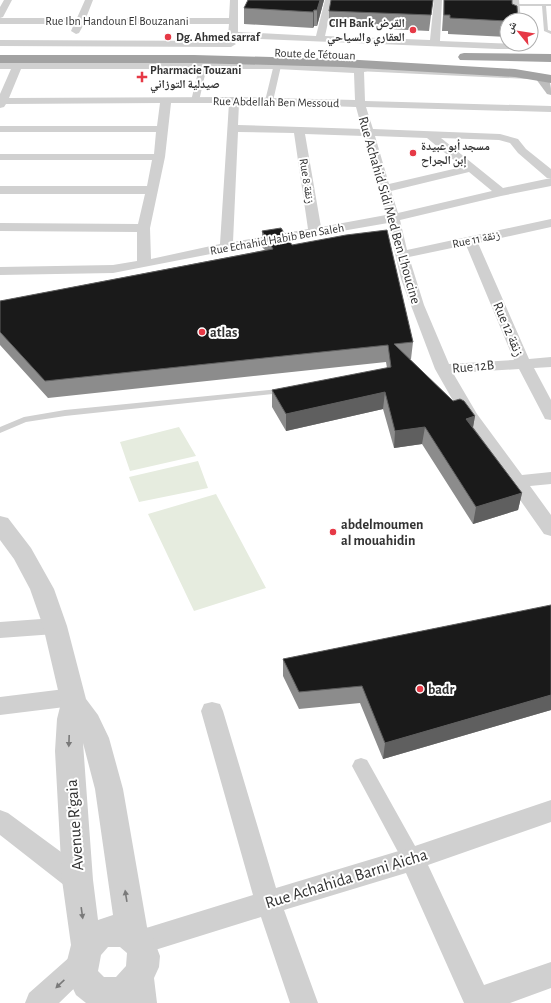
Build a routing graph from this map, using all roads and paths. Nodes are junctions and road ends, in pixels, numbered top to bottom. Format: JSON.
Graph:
{"nodes":[{"id":1,"x":89,"y":0,"type":"edge"},
{"id":2,"x":329,"y":0,"type":"edge"},
{"id":3,"x":438,"y":0,"type":"edge"},
{"id":4,"x":515,"y":3,"type":"edge"},
{"id":5,"x":544,"y":5,"type":"junction"},
{"id":6,"x":551,"y":5,"type":"edge"},
{"id":7,"x":231,"y":6,"type":"edge"},
{"id":8,"x":0,"y":21,"type":"edge"},
{"id":9,"x":79,"y":21,"type":"junction"},
{"id":10,"x":233,"y":21,"type":"junction"},
{"id":11,"x":551,"y":33,"type":"edge"},
{"id":12,"x":320,"y":38,"type":"junction"},
{"id":13,"x":0,"y":43,"type":"edge"},
{"id":14,"x":232,"y":43,"type":"junction"},
{"id":15,"x":435,"y":43,"type":"junction"},
{"id":16,"x":73,"y":44,"type":"junction"},
{"id":17,"x":499,"y":47,"type":"edge"},
{"id":18,"x":0,"y":51,"type":"edge"},
{"id":19,"x":438,"y":57,"type":"dead end"},
{"id":20,"x":453,"y":57,"type":"dead end"},
{"id":21,"x":551,"y":58,"type":"edge"},
{"id":22,"x":0,"y":59,"type":"edge"},
{"id":23,"x":372,"y":61,"type":"junction"},
{"id":24,"x":20,"y":62,"type":"junction"},
{"id":25,"x":551,"y":65,"type":"edge"},
{"id":26,"x":0,"y":66,"type":"edge"},
{"id":27,"x":203,"y":66,"type":"junction"},
{"id":28,"x":277,"y":66,"type":"junction"},
{"id":29,"x":359,"y":70,"type":"junction"},
{"id":30,"x":539,"y":75,"type":"edge"},
{"id":31,"x":551,"y":91,"type":"edge"},
{"id":32,"x":234,"y":100,"type":"junction"},
{"id":33,"x":166,"y":101,"type":"junction"},
{"id":34,"x":195,"y":101,"type":"junction"},
{"id":35,"x":268,"y":101,"type":"junction"},
{"id":36,"x":1,"y":102,"type":"edge"},
{"id":37,"x":360,"y":103,"type":"junction"},
{"id":38,"x":551,"y":110,"type":"edge"},
{"id":39,"x":232,"y":128,"type":"junction"},
{"id":40,"x":0,"y":129,"type":"edge"},
{"id":41,"x":162,"y":129,"type":"junction"},
{"id":42,"x":299,"y":130,"type":"junction"},
{"id":43,"x":369,"y":132,"type":"junction"},
{"id":44,"x":430,"y":134,"type":"junction"},
{"id":45,"x":0,"y":157,"type":"edge"},
{"id":46,"x":158,"y":157,"type":"junction"},
{"id":47,"x":471,"y":168,"type":"junction"},
{"id":48,"x":551,"y":175,"type":"edge"},
{"id":49,"x":551,"y":182,"type":"edge"},
{"id":50,"x":385,"y":189,"type":"junction"},
{"id":51,"x":0,"y":190,"type":"edge"},
{"id":52,"x":152,"y":190,"type":"junction"},
{"id":53,"x":502,"y":192,"type":"junction"},
{"id":54,"x":393,"y":218,"type":"junction"},
{"id":55,"x":551,"y":223,"type":"edge"},
{"id":56,"x":0,"y":227,"type":"edge"},
{"id":57,"x":144,"y":228,"type":"junction"},
{"id":58,"x":315,"y":231,"type":"junction"},
{"id":59,"x":471,"y":241,"type":"junction"},
{"id":60,"x":226,"y":247,"type":"junction"},
{"id":61,"x":402,"y":255,"type":"junction"},
{"id":62,"x":144,"y":264,"type":"junction"},
{"id":63,"x":0,"y":271,"type":"edge"},
{"id":64,"x":523,"y":362,"type":"junction"},
{"id":65,"x":551,"y":362,"type":"edge"},
{"id":66,"x":443,"y":369,"type":"junction"},
{"id":67,"x":279,"y":391,"type":"edge"},
{"id":68,"x":551,"y":415,"type":"edge"},
{"id":69,"x":0,"y":430,"type":"edge"},
{"id":70,"x":551,"y":478,"type":"edge"},
{"id":71,"x":517,"y":482,"type":"junction"},
{"id":72,"x":0,"y":524,"type":"edge"},
{"id":73,"x":551,"y":529,"type":"edge"},
{"id":74,"x":55,"y":626,"type":"junction"},
{"id":75,"x":0,"y":630,"type":"edge"},
{"id":76,"x":74,"y":700,"type":"junction"},
{"id":77,"x":0,"y":706,"type":"edge"},
{"id":78,"x":212,"y":711,"type":"dead end"},
{"id":79,"x":361,"y":766,"type":"dead end"},
{"id":80,"x":551,"y":811,"type":"edge"},
{"id":81,"x":0,"y":821,"type":"edge"},
{"id":82,"x":412,"y":859,"type":"junction"},
{"id":83,"x":78,"y":880,"type":"junction"},
{"id":84,"x":268,"y":902,"type":"junction"},
{"id":85,"x":135,"y":938,"type":"junction"},
{"id":86,"x":84,"y":956,"type":"junction"},
{"id":87,"x":551,"y":975,"type":"edge"},
{"id":88,"x":139,"y":991,"type":"edge"},
{"id":89,"x":98,"y":998,"type":"edge"},
{"id":90,"x":478,"y":1002,"type":"edge"},
{"id":91,"x":39,"y":1003,"type":"edge"},
{"id":92,"x":304,"y":1003,"type":"edge"}],
"edges":[{"from":1,"to":9,"type":"street"},
{"from":2,"to":12,"type":"street"},
{"from":3,"to":15,"type":"street"},
{"from":4,"to":5,"type":"lane"},
{"from":5,"to":6,"type":"lane"},
{"from":5,"to":11,"type":"lane"},
{"from":7,"to":10,"type":"street"},
{"from":8,"to":9,"type":"street","name":"Rue Ibn Handoun El Bouzanani"},
{"from":9,"to":10,"type":"street","name":"Rue Ibn Handoun El Bouzanani"},
{"from":9,"to":16,"type":"street"},
{"from":10,"to":14,"type":"street"},
{"from":12,"to":14,"type":"street"},
{"from":12,"to":15,"type":"street"},
{"from":13,"to":16,"type":"street"},
{"from":14,"to":16,"type":"street"},
{"from":14,"to":18,"type":"highway","name":"Route de Tétouan"},
{"from":14,"to":23,"type":"highway","name":"Route de Tétouan"},
{"from":15,"to":17,"type":"street"},
{"from":19,"to":23,"type":"highway"},
{"from":20,"to":21,"type":"highway"},
{"from":22,"to":24,"type":"highway","name":"Route de Tétouan"},
{"from":23,"to":24,"type":"highway","name":"Route de Tétouan"},
{"from":23,"to":29,"type":"street"},
{"from":23,"to":30,"type":"highway","name":"Route de Tétouan"},
{"from":24,"to":26,"type":"street"},
{"from":24,"to":27,"type":"street"},
{"from":24,"to":36,"type":"street"},
{"from":25,"to":30,"type":"highway","name":"Route de Tétouan"},
{"from":27,"to":28,"type":"street"},
{"from":27,"to":34,"type":"street"},
{"from":28,"to":29,"type":"street"},
{"from":28,"to":35,"type":"street"},
{"from":29,"to":30,"type":"lane"},
{"from":29,"to":37,"type":"street","name":"Rue Achahid Sidi Med Ben L'houcine"},
{"from":30,"to":31,"type":"main road"},
{"from":32,"to":34,"type":"street","name":"Rue Abdellah Ben Messoud"},
{"from":32,"to":35,"type":"street","name":"Rue Abdellah Ben Messoud"},
{"from":32,"to":39,"type":"street"},
{"from":33,"to":34,"type":"street","name":"Rue Abdellah Ben Messoud"},
{"from":33,"to":36,"type":"street","name":"Rue Abdellah Ben Messoud"},
{"from":33,"to":41,"type":"street"},
{"from":35,"to":37,"type":"street","name":"Rue Abdellah Ben Messoud"},
{"from":37,"to":38,"type":"street","name":"Rue Abdellah Ben Messoud"},
{"from":37,"to":43,"type":"street","name":"Rue Achahid Sidi Med Ben L'houcine"},
{"from":39,"to":42,"type":"street"},
{"from":39,"to":60,"type":"street"},
{"from":40,"to":41,"type":"street"},
{"from":41,"to":46,"type":"street"},
{"from":42,"to":43,"type":"street"},
{"from":42,"to":58,"type":"street","name":"Rue 8 زنقة"},
{"from":43,"to":44,"type":"street"},
{"from":43,"to":50,"type":"street","name":"Rue Achahid Sidi Med Ben L'houcine"},
{"from":44,"to":47,"type":"street"},
{"from":44,"to":48,"type":"street"},
{"from":45,"to":46,"type":"street"},
{"from":46,"to":52,"type":"street"},
{"from":47,"to":50,"type":"street"},
{"from":47,"to":53,"type":"street"},
{"from":49,"to":53,"type":"street","name":"Rue Echahid Habib Ben Saleh"},
{"from":50,"to":54,"type":"street","name":"Rue Achahid Sidi Med Ben L'houcine"},
{"from":51,"to":52,"type":"street"},
{"from":52,"to":57,"type":"street"},
{"from":53,"to":54,"type":"street","name":"Rue Echahid Habib Ben Saleh"},
{"from":54,"to":58,"type":"street","name":"Rue Echahid Habib Ben Saleh"},
{"from":54,"to":61,"type":"street","name":"Rue Achahid Sidi Med Ben L'houcine"},
{"from":55,"to":59,"type":"street","name":"Rue 11 زنقة"},
{"from":56,"to":57,"type":"street"},
{"from":57,"to":62,"type":"street"},
{"from":58,"to":60,"type":"street","name":"Rue Echahid Habib Ben Saleh"},
{"from":59,"to":61,"type":"street","name":"Rue 11 زنقة"},
{"from":59,"to":64,"type":"street","name":"Rue 12 زنقة"},
{"from":60,"to":62,"type":"street","name":"Rue Echahid Habib Ben Saleh"},
{"from":61,"to":66,"type":"street","name":"Rue Achahid Sidi Med Ben L'houcine"},
{"from":62,"to":63,"type":"street","name":"Rue Echahid Habib Ben Saleh"},
{"from":64,"to":65,"type":"street","name":"Rue 12B"},
{"from":64,"to":66,"type":"street","name":"Rue 12B"},
{"from":64,"to":68,"type":"street","name":"Rue 12 زنقة"},
{"from":66,"to":71,"type":"street","name":"Rue Achahid Sidi Med Ben L'houcine"},
{"from":67,"to":69,"type":"lane"},
{"from":70,"to":71,"type":"street"},
{"from":71,"to":73,"type":"street","name":"Rue Achahid Sidi Med Ben L'houcine"},
{"from":72,"to":74,"type":"street","name":"Avenue R'gaia"},
{"from":74,"to":75,"type":"street"},
{"from":74,"to":76,"type":"street","name":"Avenue R'gaia"},
{"from":76,"to":77,"type":"street"},
{"from":76,"to":83,"type":"street","name":"Avenue R'gaia","one_way":true},
{"from":85,"to":76,"type":"street","name":"Avenue R'gaia","one_way":true},
{"from":78,"to":84,"type":"street"},
{"from":79,"to":82,"type":"street"},
{"from":80,"to":82,"type":"street","name":"Rue Achahida Barni Aicha"},
{"from":81,"to":83,"type":"street"},
{"from":82,"to":84,"type":"street","name":"Rue Achahida Barni Aicha"},
{"from":82,"to":90,"type":"street"},
{"from":83,"to":86,"type":"street","name":"Avenue R'gaia","one_way":true},
{"from":84,"to":85,"type":"street","name":"Rue Achahida Barni Aicha"},
{"from":84,"to":92,"type":"street"},
{"from":85,"to":86,"type":"street"},
{"from":85,"to":88,"type":"street"},
{"from":86,"to":89,"type":"street"},
{"from":86,"to":91,"type":"street","one_way":true},
{"from":87,"to":90,"type":"street"},
{"from":88,"to":89,"type":"street"}]}
